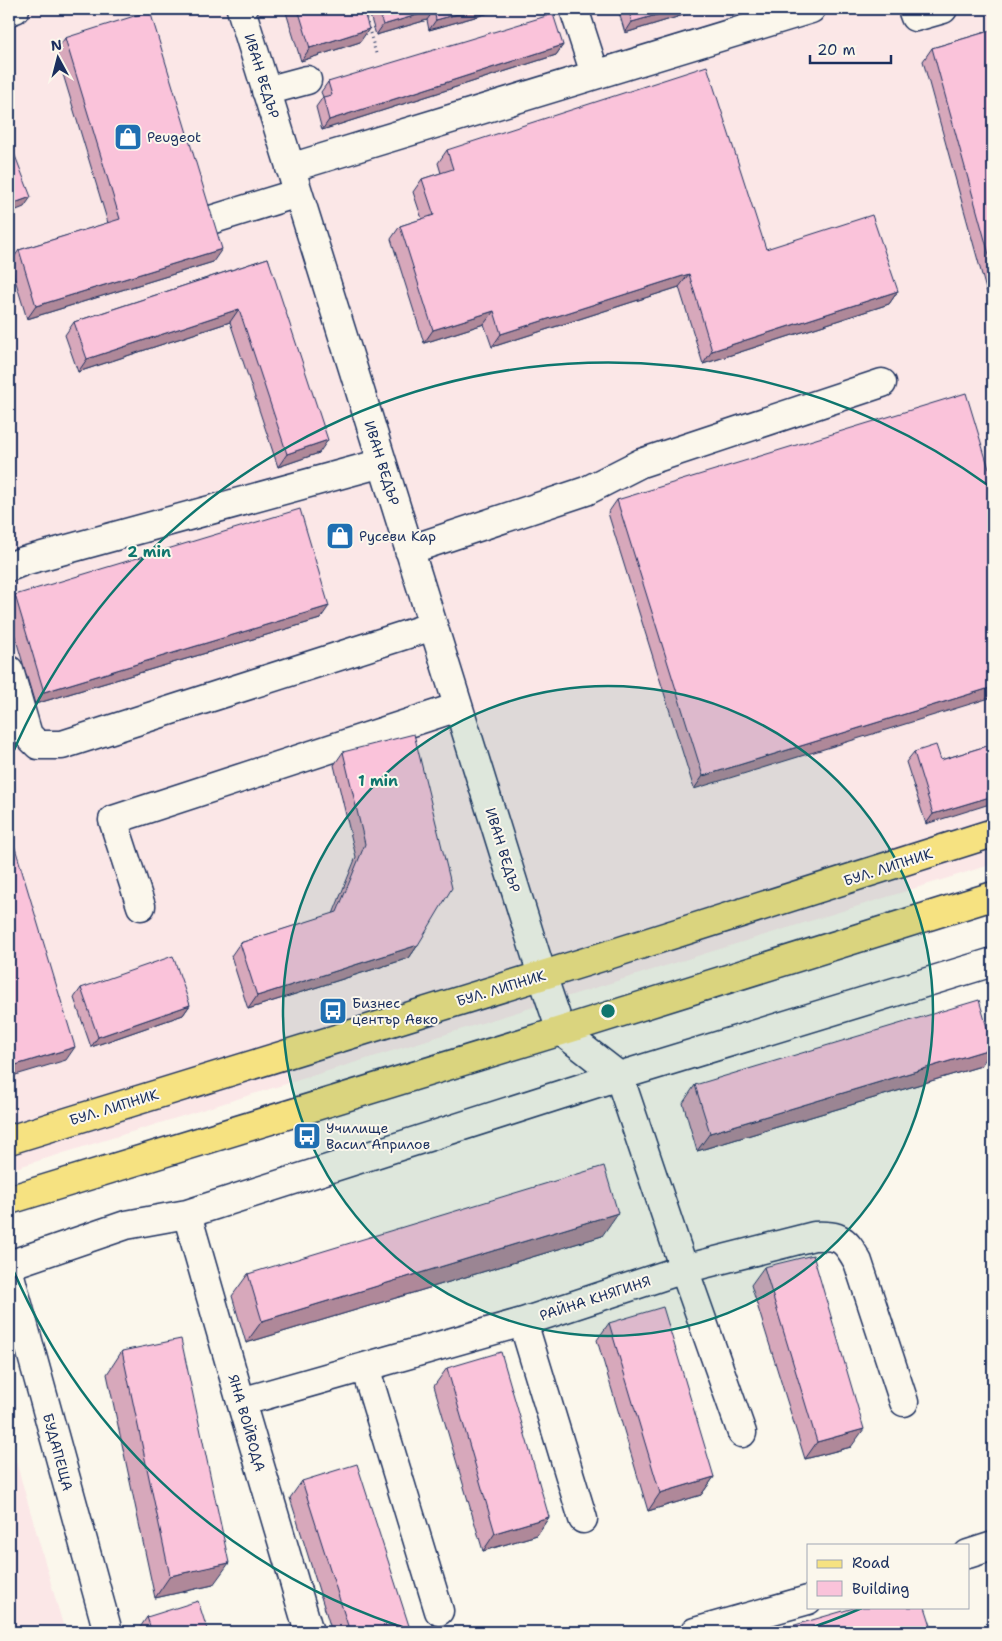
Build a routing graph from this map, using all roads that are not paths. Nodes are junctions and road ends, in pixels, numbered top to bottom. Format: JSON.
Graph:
{"nodes":[{"id":1,"x":15,"y":9,"type":"edge"},
{"id":2,"x":241,"y":9,"type":"edge"},
{"id":3,"x":574,"y":9,"type":"edge"},
{"id":4,"x":811,"y":9,"type":"edge"},
{"id":5,"x":912,"y":9,"type":"edge"},
{"id":6,"x":944,"y":9,"type":"edge"},
{"id":7,"x":9,"y":11,"type":"edge"},
{"id":8,"x":596,"y":74,"type":"junction"},
{"id":9,"x":307,"y":80,"type":"dead end"},
{"id":10,"x":266,"y":91,"type":"junction"},
{"id":11,"x":294,"y":180,"type":"junction"},
{"id":12,"x":201,"y":223,"type":"edge"},
{"id":13,"x":882,"y":383,"type":"dead end"},
{"id":14,"x":382,"y":463,"type":"junction"},
{"id":15,"x":409,"y":550,"type":"junction"},
{"id":16,"x":9,"y":567,"type":"edge"},
{"id":17,"x":433,"y":626,"type":"junction"},
{"id":18,"x":9,"y":670,"type":"edge"},
{"id":19,"x":458,"y":707,"type":"junction"},
{"id":20,"x":993,"y":833,"type":"edge"},
{"id":21,"x":993,"y":896,"type":"edge"},
{"id":22,"x":140,"y":906,"type":"dead end"},
{"id":23,"x":993,"y":962,"type":"edge"},
{"id":24,"x":542,"y":975,"type":"junction"},
{"id":25,"x":561,"y":1031,"type":"junction"},
{"id":26,"x":619,"y":1076,"type":"junction"},
{"id":27,"x":9,"y":1140,"type":"edge"},
{"id":28,"x":9,"y":1200,"type":"edge"},
{"id":29,"x":187,"y":1214,"type":"junction"},
{"id":30,"x":9,"y":1265,"type":"edge"},
{"id":31,"x":684,"y":1269,"type":"junction"},
{"id":32,"x":9,"y":1272,"type":"edge"},
{"id":33,"x":523,"y":1322,"type":"junction"},
{"id":34,"x":365,"y":1367,"type":"junction"},
{"id":35,"x":241,"y":1402,"type":"junction"},
{"id":36,"x":904,"y":1402,"type":"dead end"},
{"id":37,"x":742,"y":1433,"type":"dead end"},
{"id":38,"x":583,"y":1519,"type":"dead end"},
{"id":39,"x":993,"y":1546,"type":"edge"},
{"id":40,"x":970,"y":1553,"type":"edge"},
{"id":41,"x":807,"y":1600,"type":"edge"},
{"id":42,"x":439,"y":1611,"type":"dead end"},
{"id":43,"x":108,"y":1632,"type":"edge"},
{"id":44,"x":309,"y":1632,"type":"edge"},
{"id":45,"x":695,"y":1632,"type":"edge"}],
"edges":[{"from":1,"to":7,"type":"street"},
{"from":2,"to":10,"type":"street","name":"ИВАН ВЕДЪР"},
{"from":3,"to":8,"type":"street"},
{"from":4,"to":8,"type":"street"},
{"from":5,"to":6,"type":"street"},
{"from":8,"to":11,"type":"street"},
{"from":9,"to":10,"type":"street"},
{"from":10,"to":11,"type":"street","name":"ИВАН ВЕДЪР"},
{"from":11,"to":12,"type":"street"},
{"from":11,"to":14,"type":"street","name":"ИВАН ВЕДЪР"},
{"from":13,"to":15,"type":"street"},
{"from":14,"to":15,"type":"street","name":"ИВАН ВЕДЪР"},
{"from":14,"to":16,"type":"street"},
{"from":15,"to":17,"type":"street","name":"ИВАН ВЕДЪР"},
{"from":17,"to":18,"type":"street"},
{"from":17,"to":19,"type":"street","name":"ИВАН ВЕДЪР"},
{"from":19,"to":22,"type":"street"},
{"from":19,"to":24,"type":"street","name":"ИВАН ВЕДЪР"},
{"from":20,"to":24,"type":"main road","name":"БУЛ. ЛИПНИК"},
{"from":21,"to":25,"type":"main road"},
{"from":23,"to":26,"type":"street"},
{"from":24,"to":25,"type":"street","name":"ИВАН ВЕДЪР"},
{"from":24,"to":27,"type":"main road","name":"БУЛ. ЛИПНИК"},
{"from":25,"to":26,"type":"street"},
{"from":25,"to":28,"type":"main road"},
{"from":26,"to":29,"type":"street"},
{"from":26,"to":31,"type":"street"},
{"from":29,"to":30,"type":"street"},
{"from":29,"to":35,"type":"street","name":"ЯНА ВОЙВОДА"},
{"from":31,"to":33,"type":"street","name":"РАЙНА КНЯГИНЯ"},
{"from":31,"to":36,"type":"street","name":"РАЙНА КНЯГИНЯ"},
{"from":31,"to":37,"type":"street"},
{"from":32,"to":43,"type":"street","name":"БУДАПЕЩА"},
{"from":33,"to":34,"type":"street","name":"РАЙНА КНЯГИНЯ"},
{"from":33,"to":38,"type":"street"},
{"from":34,"to":35,"type":"street","name":"РАЙНА КНЯГИНЯ"},
{"from":34,"to":42,"type":"street"},
{"from":35,"to":44,"type":"street","name":"ЯНА ВОЙВОДА"},
{"from":39,"to":40,"type":"street"},
{"from":41,"to":45,"type":"street"}]}
